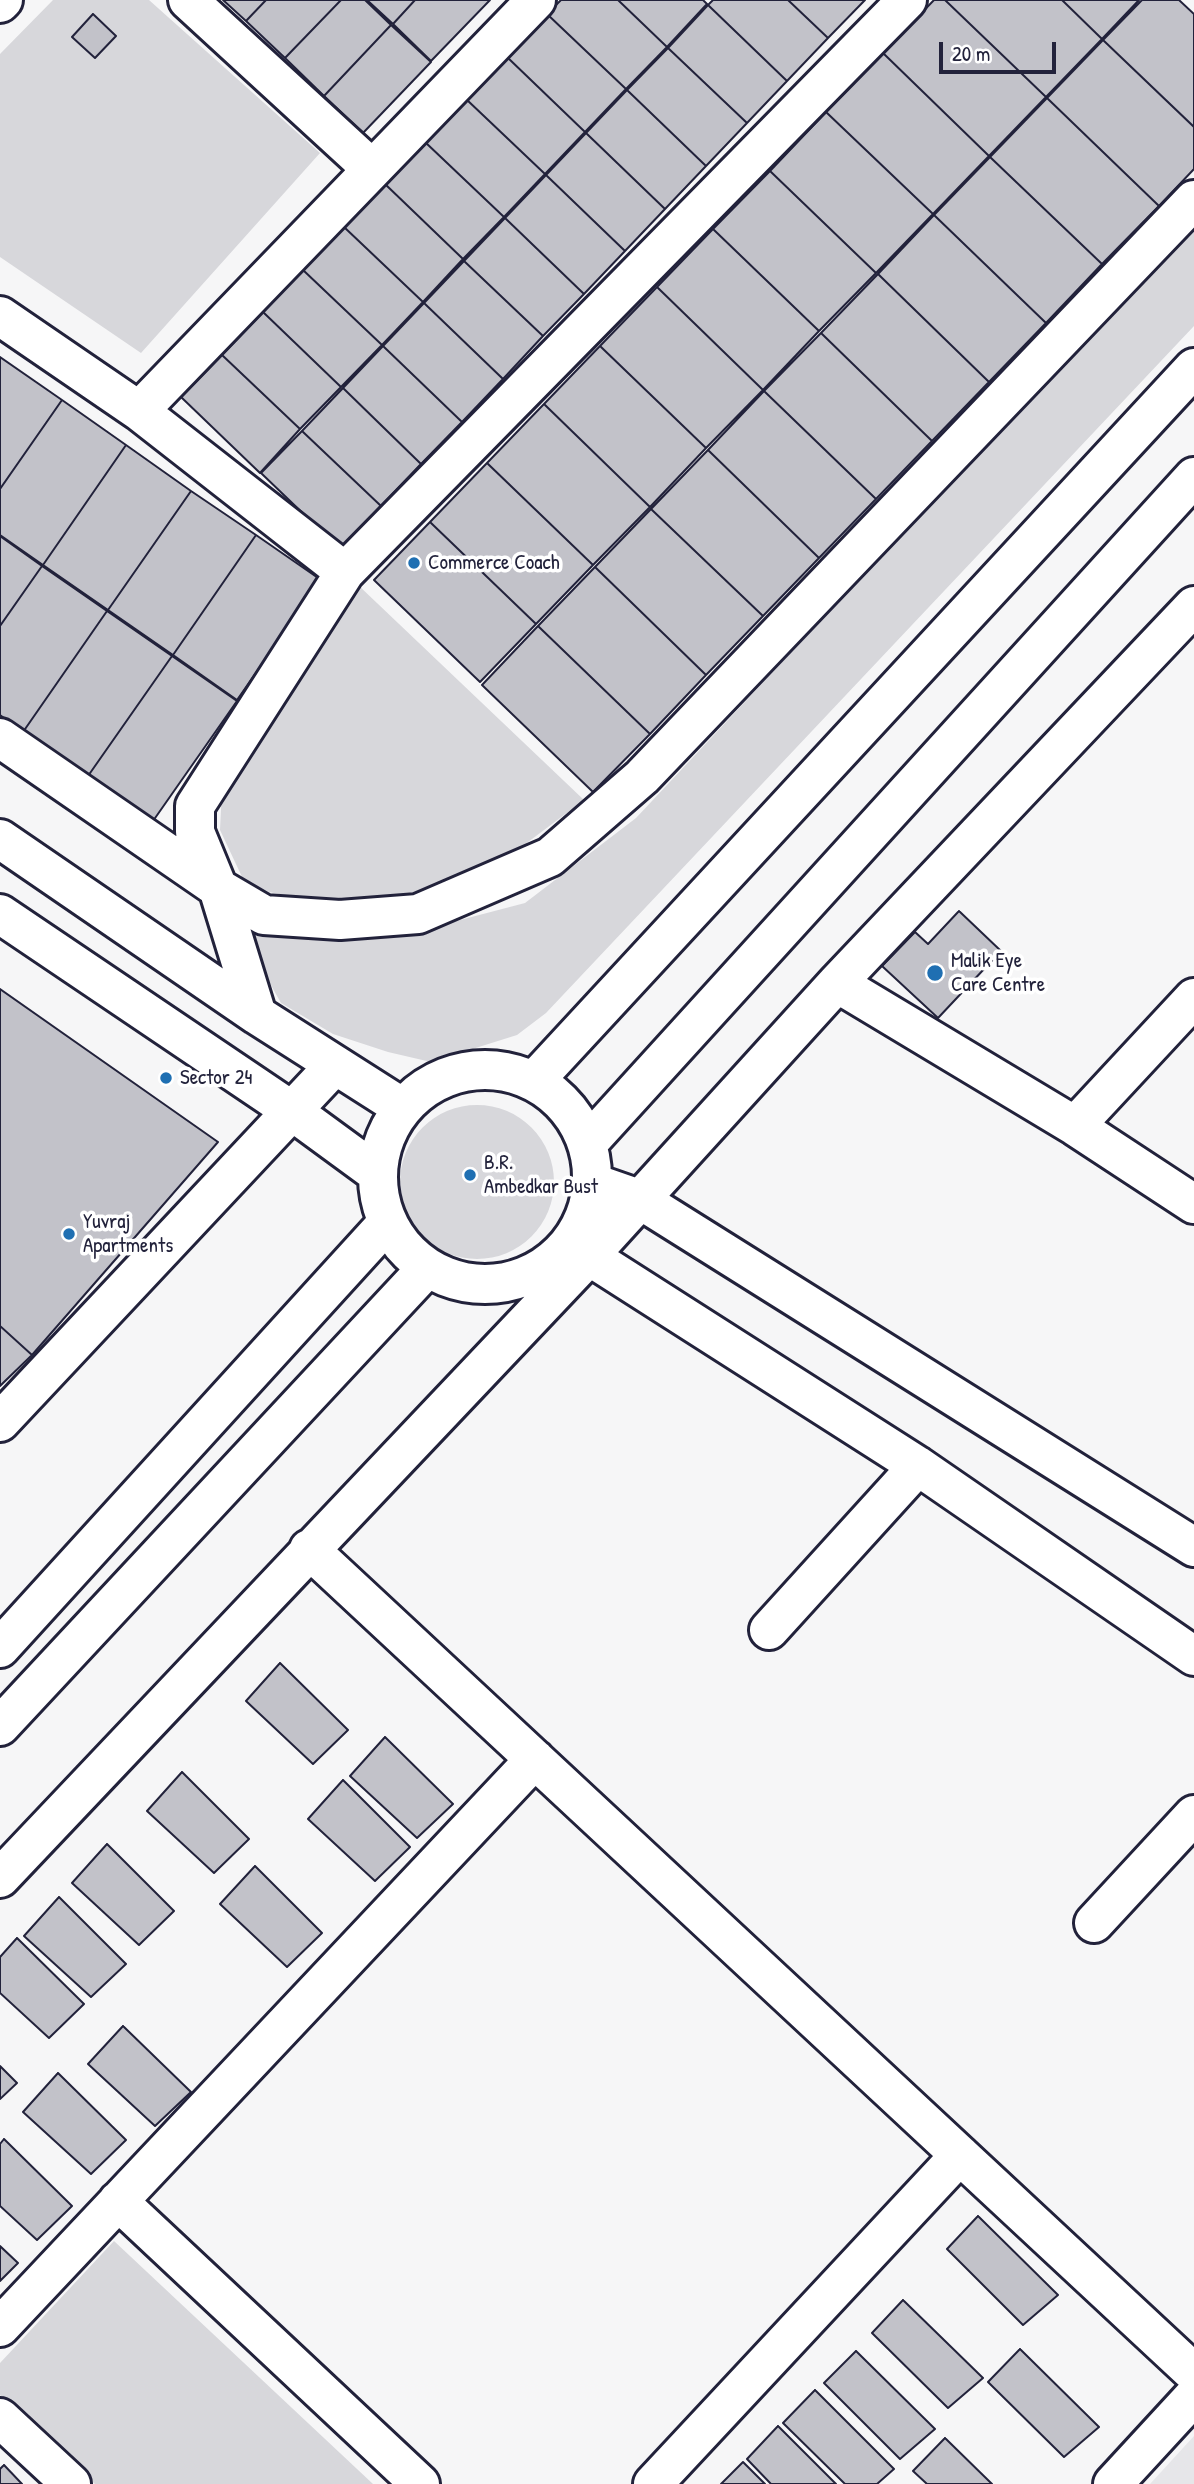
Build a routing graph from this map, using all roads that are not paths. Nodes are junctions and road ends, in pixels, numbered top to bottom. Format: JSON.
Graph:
{"nodes":[{"id":1,"x":188,"y":0,"type":"edge"},
{"id":2,"x":537,"y":0,"type":"edge"},
{"id":3,"x":907,"y":0,"type":"edge"},
{"id":4,"x":372,"y":169,"type":"junction"},
{"id":5,"x":1194,"y":200,"type":"edge"},
{"id":6,"x":0,"y":316,"type":"edge"},
{"id":7,"x":1194,"y":368,"type":"edge"},
{"id":8,"x":139,"y":411,"type":"junction"},
{"id":9,"x":1194,"y":477,"type":"edge"},
{"id":10,"x":345,"y":572,"type":"junction"},
{"id":11,"x":1194,"y":606,"type":"edge"},
{"id":12,"x":0,"y":738,"type":"edge"},
{"id":13,"x":0,"y":839,"type":"edge"},
{"id":14,"x":218,"y":888,"type":"junction"},
{"id":15,"x":0,"y":914,"type":"edge"},
{"id":16,"x":837,"y":983,"type":"junction"},
{"id":17,"x":1194,"y":998,"type":"edge"},
{"id":18,"x":257,"y":1015,"type":"junction"},
{"id":19,"x":335,"y":1065,"type":"junction"},
{"id":20,"x":535,"y":1080,"type":"junction"},
{"id":21,"x":403,"y":1108,"type":"junction"},
{"id":22,"x":292,"y":1111,"type":"junction"},
{"id":23,"x":1075,"y":1126,"type":"junction"},
{"id":24,"x":588,"y":1143,"type":"junction"},
{"id":25,"x":378,"y":1174,"type":"junction"},
{"id":26,"x":593,"y":1183,"type":"junction"},
{"id":27,"x":639,"y":1199,"type":"junction"},
{"id":28,"x":1194,"y":1204,"type":"edge"},
{"id":29,"x":387,"y":1223,"type":"junction"},
{"id":30,"x":574,"y":1255,"type":"junction"},
{"id":31,"x":427,"y":1268,"type":"junction"},
{"id":32,"x":0,"y":1422,"type":"edge"},
{"id":33,"x":918,"y":1466,"type":"junction"},
{"id":34,"x":1194,"y":1547,"type":"edge"},
{"id":35,"x":309,"y":1549,"type":"junction"},
{"id":36,"x":769,"y":1630,"type":"dead end"},
{"id":37,"x":0,"y":1648,"type":"edge"},
{"id":38,"x":1194,"y":1656,"type":"edge"},
{"id":39,"x":0,"y":1726,"type":"edge"},
{"id":40,"x":535,"y":1759,"type":"junction"},
{"id":41,"x":1194,"y":1815,"type":"edge"},
{"id":42,"x":0,"y":1878,"type":"edge"},
{"id":43,"x":1094,"y":1923,"type":"dead end"},
{"id":44,"x":960,"y":2155,"type":"junction"},
{"id":45,"x":118,"y":2201,"type":"junction"},
{"id":46,"x":0,"y":2327,"type":"edge"},
{"id":47,"x":1194,"y":2373,"type":"edge"},
{"id":48,"x":1194,"y":2396,"type":"edge"},
{"id":49,"x":0,"y":2418,"type":"edge"},
{"id":50,"x":71,"y":2484,"type":"edge"},
{"id":51,"x":420,"y":2484,"type":"edge"},
{"id":52,"x":653,"y":2484,"type":"edge"},
{"id":53,"x":1113,"y":2484,"type":"edge"}],
"edges":[{"from":1,"to":4,"type":"street"},
{"from":2,"to":4,"type":"street"},
{"from":3,"to":10,"type":"street"},
{"from":4,"to":8,"type":"street"},
{"from":5,"to":14,"type":"street"},
{"from":6,"to":8,"type":"street"},
{"from":7,"to":20,"type":"street"},
{"from":8,"to":10,"type":"street"},
{"from":9,"to":24,"type":"street"},
{"from":10,"to":14,"type":"street"},
{"from":11,"to":16,"type":"street"},
{"from":12,"to":14,"type":"street"},
{"from":13,"to":18,"type":"street"},
{"from":14,"to":18,"type":"street"},
{"from":15,"to":22,"type":"street"},
{"from":16,"to":23,"type":"street"},
{"from":16,"to":27,"type":"street"},
{"from":17,"to":23,"type":"street"},
{"from":18,"to":19,"type":"street"},
{"from":19,"to":21,"type":"street"},
{"from":19,"to":22,"type":"street"},
{"from":20,"to":21,"type":"street"},
{"from":20,"to":24,"type":"street"},
{"from":21,"to":25,"type":"street"},
{"from":22,"to":25,"type":"street"},
{"from":22,"to":32,"type":"street"},
{"from":23,"to":28,"type":"street"},
{"from":24,"to":26,"type":"street"},
{"from":25,"to":29,"type":"street"},
{"from":26,"to":27,"type":"street"},
{"from":26,"to":30,"type":"street"},
{"from":27,"to":30,"type":"street"},
{"from":27,"to":34,"type":"street"},
{"from":29,"to":31,"type":"street"},
{"from":29,"to":37,"type":"street"},
{"from":30,"to":31,"type":"street"},
{"from":30,"to":33,"type":"street"},
{"from":30,"to":35,"type":"street"},
{"from":31,"to":39,"type":"street"},
{"from":33,"to":36,"type":"street"},
{"from":33,"to":38,"type":"street"},
{"from":35,"to":40,"type":"street"},
{"from":35,"to":42,"type":"street"},
{"from":40,"to":44,"type":"street"},
{"from":40,"to":45,"type":"street"},
{"from":41,"to":43,"type":"street"},
{"from":44,"to":47,"type":"street"},
{"from":44,"to":52,"type":"street"},
{"from":45,"to":46,"type":"street"},
{"from":45,"to":51,"type":"street"},
{"from":48,"to":53,"type":"street"},
{"from":49,"to":50,"type":"street"}]}
